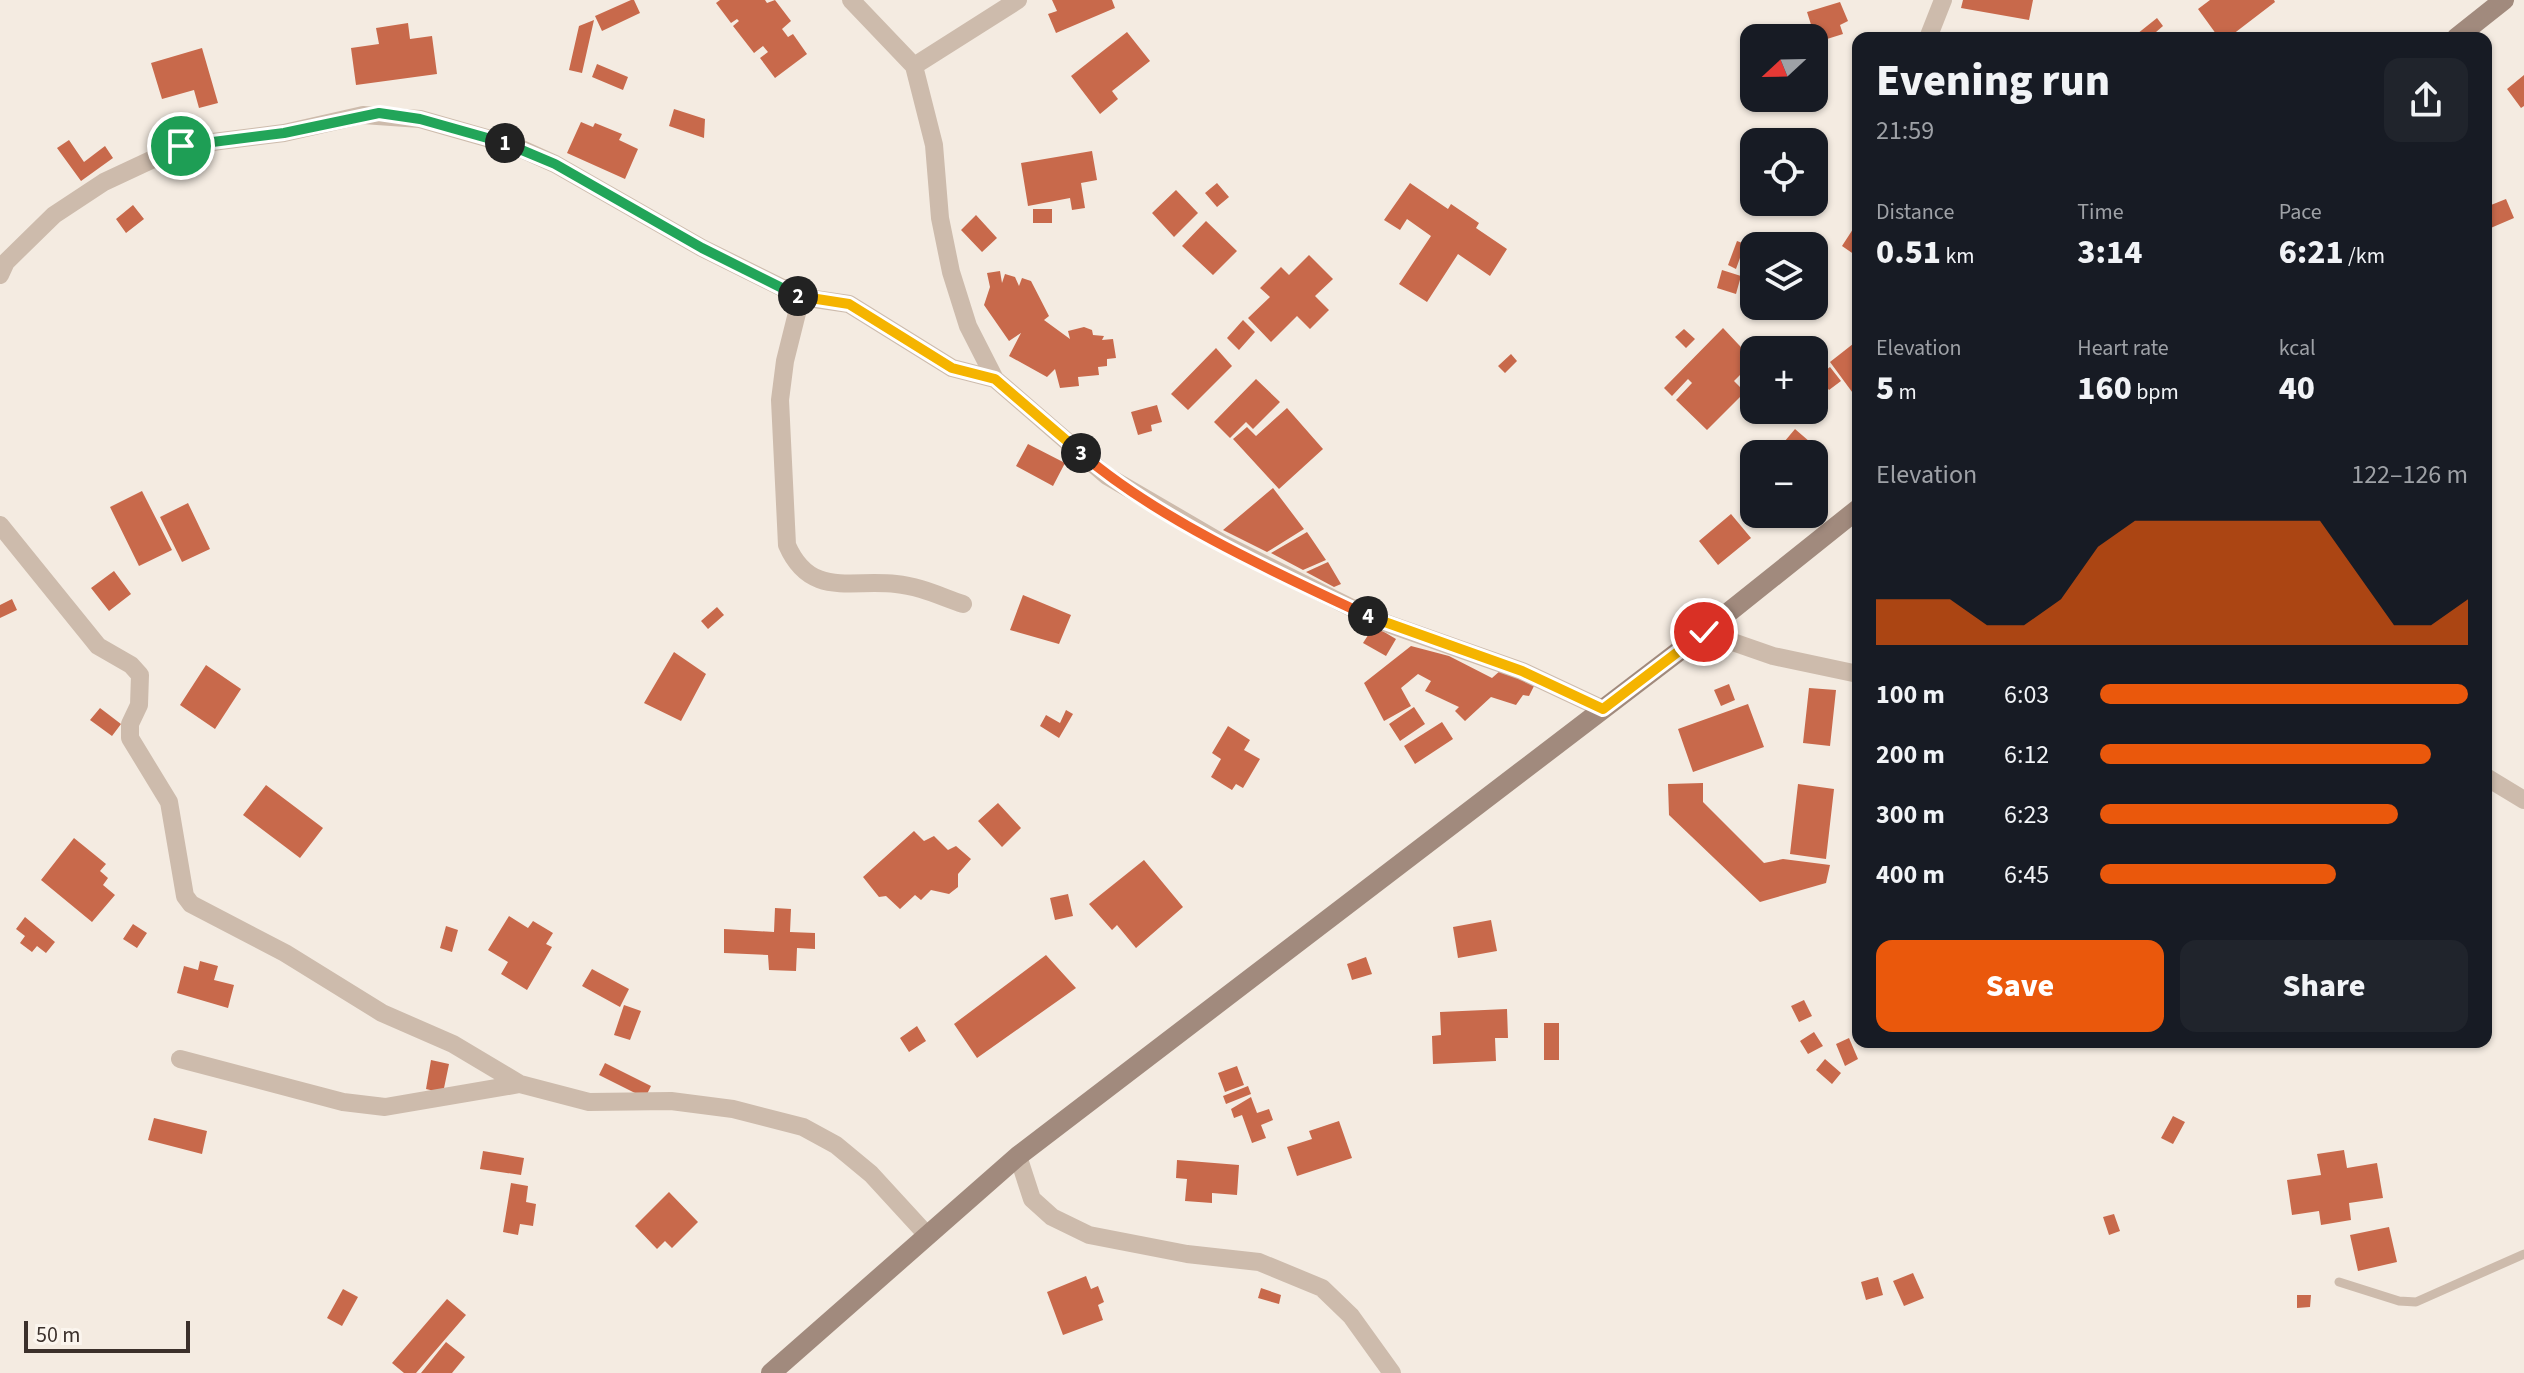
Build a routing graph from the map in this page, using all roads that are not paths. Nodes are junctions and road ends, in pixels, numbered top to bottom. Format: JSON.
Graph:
{"nodes":[{"id":1,"x":851,"y":0,"type":"edge"},
{"id":2,"x":1018,"y":0,"type":"edge"},
{"id":3,"x":1943,"y":0,"type":"edge"},
{"id":4,"x":2504,"y":0,"type":"edge"},
{"id":5,"x":1930,"y":32,"type":"edge"},
{"id":6,"x":2464,"y":32,"type":"edge"},
{"id":7,"x":914,"y":66,"type":"junction"},
{"id":8,"x":0,"y":275,"type":"edge"},
{"id":9,"x":801,"y":297,"type":"junction"},
{"id":10,"x":995,"y":379,"type":"junction"},
{"id":11,"x":1852,"y":514,"type":"edge"},
{"id":12,"x":0,"y":525,"type":"edge"},
{"id":13,"x":963,"y":604,"type":"dead end"},
{"id":14,"x":1704,"y":632,"type":"junction"},
{"id":15,"x":1852,"y":673,"type":"edge"},
{"id":16,"x":1603,"y":709,"type":"junction"},
{"id":17,"x":2492,"y":781,"type":"edge"},
{"id":18,"x":2524,"y":800,"type":"edge"},
{"id":19,"x":180,"y":1059,"type":"dead end"},
{"id":20,"x":520,"y":1084,"type":"junction"},
{"id":21,"x":1018,"y":1156,"type":"junction"},
{"id":22,"x":927,"y":1235,"type":"junction"},
{"id":23,"x":2524,"y":1254,"type":"edge"},
{"id":24,"x":2339,"y":1282,"type":"dead end"},
{"id":25,"x":1388,"y":1367,"type":"edge"},
{"id":26,"x":771,"y":1373,"type":"edge"}],
"edges":[{"from":1,"to":7,"type":"street"},
{"from":2,"to":7,"type":"street"},
{"from":3,"to":5,"type":"street"},
{"from":4,"to":6,"type":"main road"},
{"from":7,"to":10,"type":"street"},
{"from":8,"to":9,"type":"street"},
{"from":9,"to":10,"type":"street"},
{"from":9,"to":13,"type":"street"},
{"from":10,"to":16,"type":"street"},
{"from":11,"to":14,"type":"main road"},
{"from":12,"to":20,"type":"street"},
{"from":14,"to":15,"type":"street"},
{"from":14,"to":16,"type":"main road"},
{"from":16,"to":21,"type":"main road"},
{"from":17,"to":18,"type":"street"},
{"from":19,"to":20,"type":"street"},
{"from":20,"to":22,"type":"street"},
{"from":21,"to":22,"type":"main road"},
{"from":21,"to":25,"type":"street"},
{"from":22,"to":26,"type":"main road"},
{"from":23,"to":24,"type":"lane"}]}
